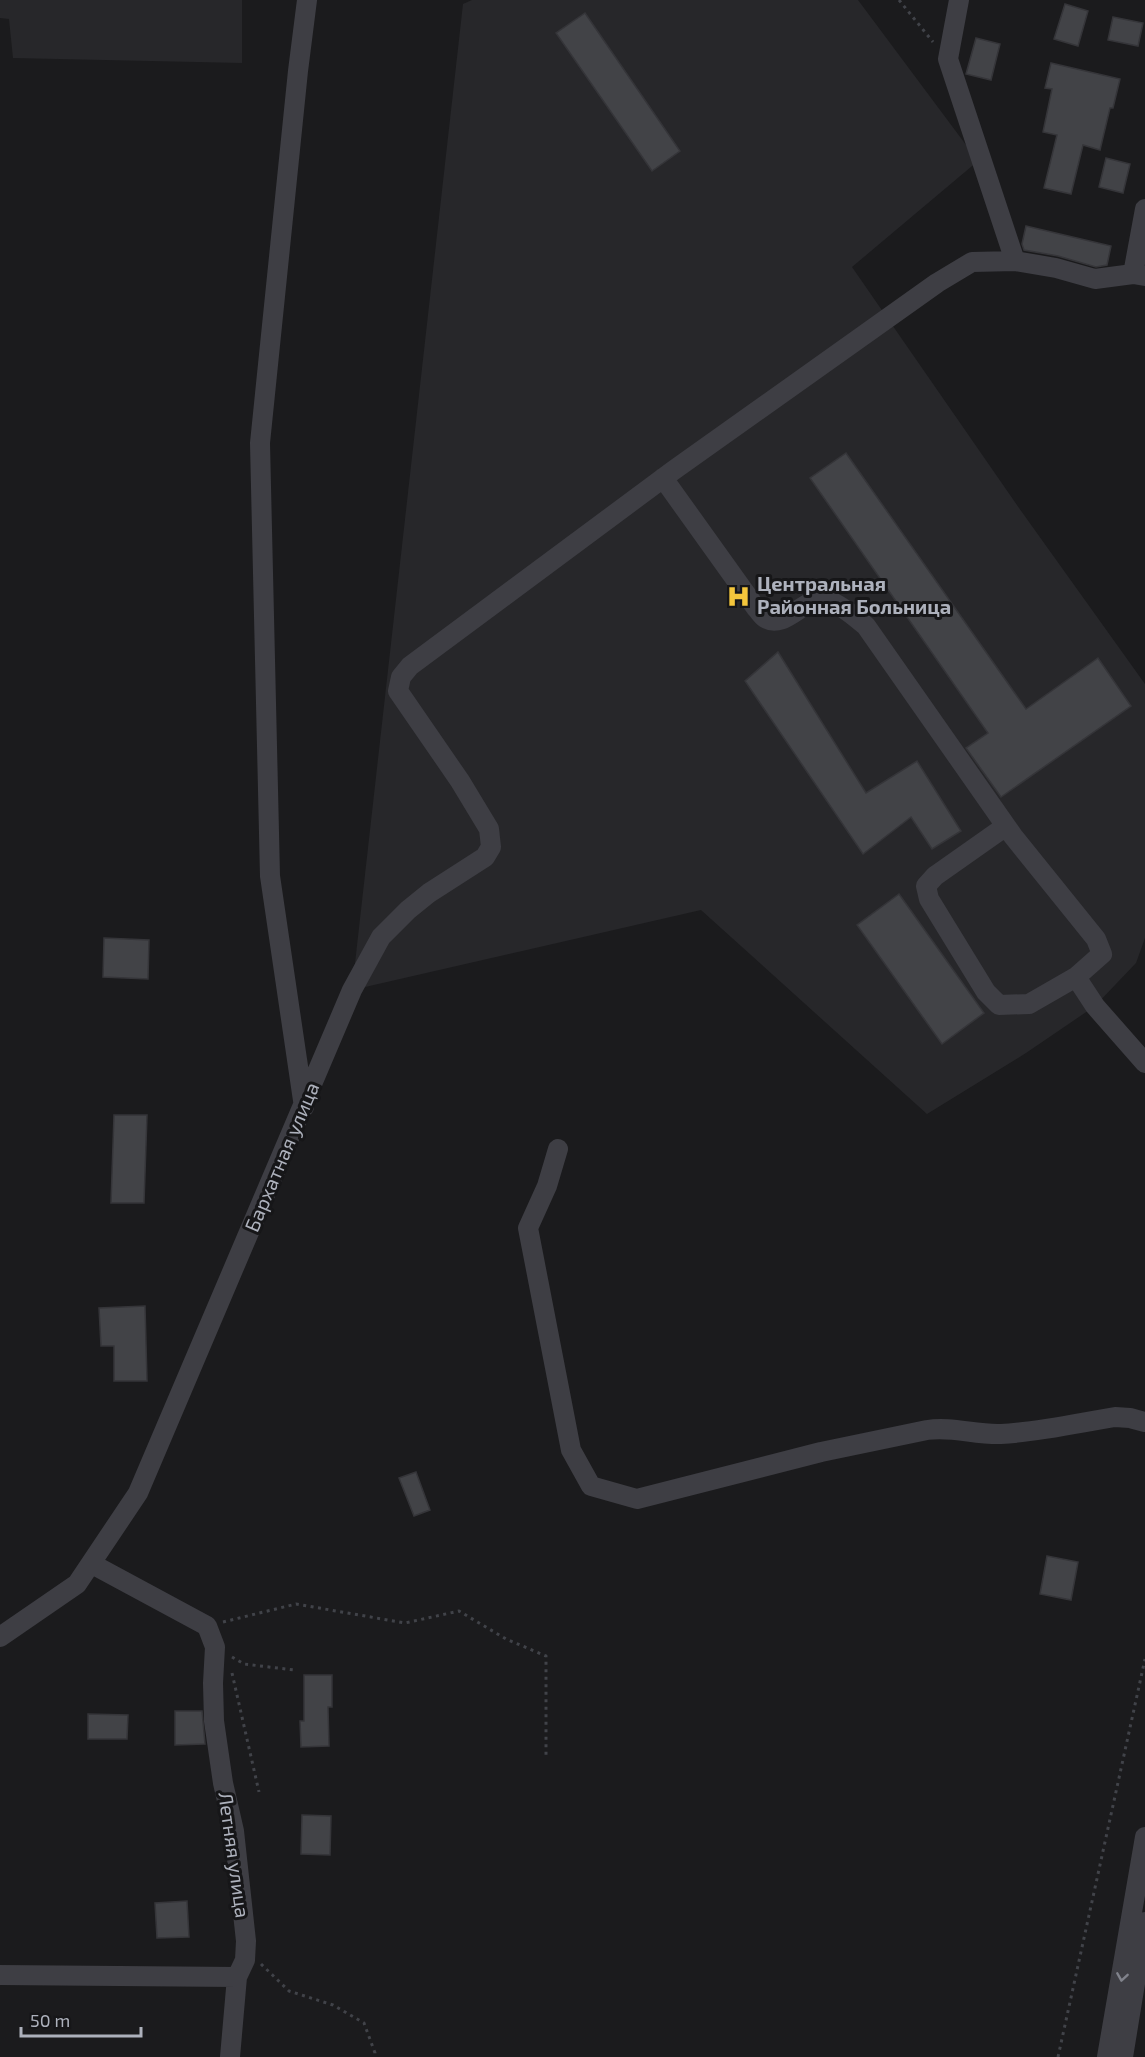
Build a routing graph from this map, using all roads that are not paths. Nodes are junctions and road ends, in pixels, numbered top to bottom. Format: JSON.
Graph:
{"nodes":[{"id":1,"x":307,"y":0,"type":"edge"},
{"id":2,"x":959,"y":0,"type":"edge"},
{"id":3,"x":1145,"y":209,"type":"edge"},
{"id":4,"x":1015,"y":261,"type":"junction"},
{"id":5,"x":1139,"y":275,"type":"edge"},
{"id":6,"x":663,"y":478,"type":"junction"},
{"id":7,"x":1006,"y":826,"type":"junction"},
{"id":8,"x":1076,"y":978,"type":"junction"},
{"id":9,"x":1145,"y":1063,"type":"edge"},
{"id":10,"x":304,"y":1107,"type":"junction"},
{"id":11,"x":558,"y":1149,"type":"dead end"},
{"id":12,"x":1145,"y":1422,"type":"edge"},
{"id":13,"x":92,"y":1564,"type":"junction"},
{"id":14,"x":0,"y":1637,"type":"edge"},
{"id":15,"x":1145,"y":1837,"type":"edge"},
{"id":16,"x":1145,"y":1922,"type":"edge"},
{"id":17,"x":0,"y":1975,"type":"edge"},
{"id":18,"x":237,"y":1977,"type":"junction"},
{"id":19,"x":1122,"y":2051,"type":"edge"},
{"id":20,"x":230,"y":2057,"type":"edge"}],
"edges":[{"from":1,"to":10,"type":"street"},
{"from":2,"to":4,"type":"street"},
{"from":3,"to":5,"type":"street"},
{"from":4,"to":5,"type":"street"},
{"from":4,"to":6,"type":"street"},
{"from":6,"to":7,"type":"street"},
{"from":6,"to":10,"type":"street","name":"Бархатная улица"},
{"from":7,"to":8,"type":"street"},
{"from":7,"to":8,"type":"street"},
{"from":8,"to":9,"type":"street"},
{"from":10,"to":13,"type":"street","name":"Бархатная улица"},
{"from":11,"to":12,"type":"street"},
{"from":13,"to":14,"type":"street","name":"Бархатная улица"},
{"from":13,"to":18,"type":"street","name":"Летняя улица"},
{"from":15,"to":19,"type":"street","one_way":true},
{"from":16,"to":19,"type":"street"},
{"from":17,"to":18,"type":"street"},
{"from":18,"to":20,"type":"street","name":"Летняя улица"}]}
